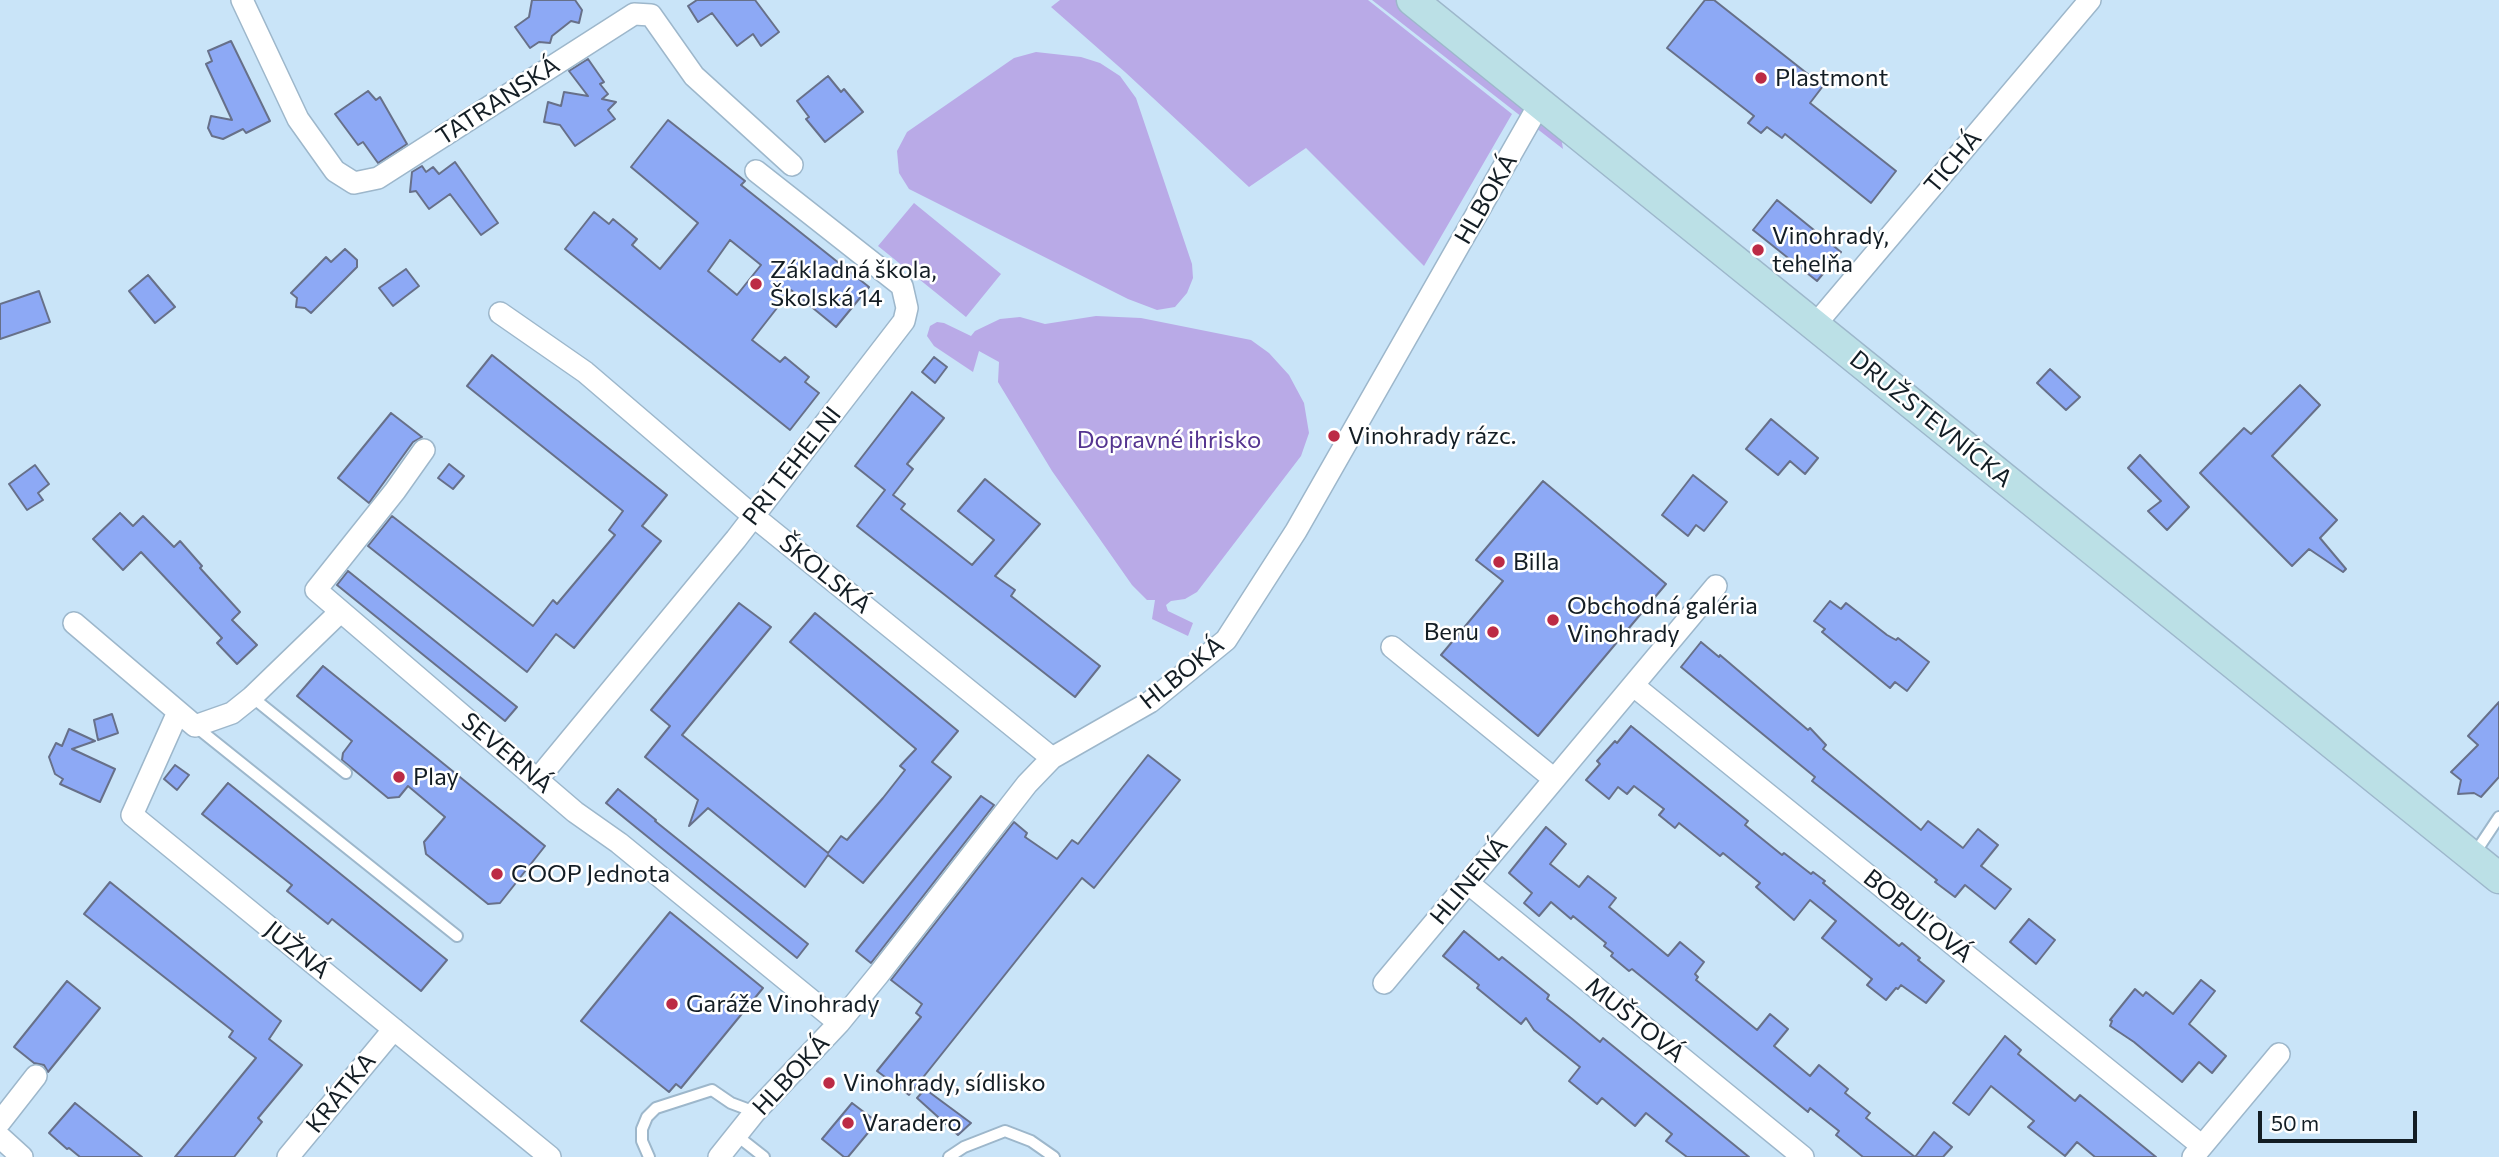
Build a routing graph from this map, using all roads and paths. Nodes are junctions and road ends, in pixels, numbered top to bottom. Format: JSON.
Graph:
{"nodes":[{"id":1,"x":242,"y":0,"type":"edge"},
{"id":2,"x":1412,"y":0,"type":"edge"},
{"id":3,"x":2090,"y":0,"type":"edge"},
{"id":4,"x":1540,"y":103,"type":"junction"},
{"id":5,"x":792,"y":165,"type":"dead end"},
{"id":6,"x":756,"y":171,"type":"dead end"},
{"id":7,"x":500,"y":313,"type":"dead end"},
{"id":8,"x":1815,"y":325,"type":"junction"},
{"id":9,"x":424,"y":450,"type":"dead end"},
{"id":10,"x":752,"y":515,"type":"junction"},
{"id":11,"x":1716,"y":586,"type":"dead end"},
{"id":12,"x":340,"y":612,"type":"junction"},
{"id":13,"x":74,"y":623,"type":"dead end"},
{"id":14,"x":1392,"y":646,"type":"dead end"},
{"id":15,"x":1634,"y":687,"type":"junction"},
{"id":16,"x":252,"y":697,"type":"junction"},
{"id":17,"x":178,"y":712,"type":"junction"},
{"id":18,"x":195,"y":726,"type":"junction"},
{"id":19,"x":1052,"y":758,"type":"junction"},
{"id":20,"x":346,"y":773,"type":"dead end"},
{"id":21,"x":1554,"y":779,"type":"junction"},
{"id":22,"x":537,"y":780,"type":"junction"},
{"id":23,"x":2499,"y":817,"type":"edge"},
{"id":24,"x":2473,"y":856,"type":"junction"},
{"id":25,"x":2499,"y":878,"type":"edge"},
{"id":26,"x":1468,"y":883,"type":"junction"},
{"id":27,"x":457,"y":936,"type":"dead end"},
{"id":28,"x":1384,"y":983,"type":"dead end"},
{"id":29,"x":839,"y":1023,"type":"junction"},
{"id":30,"x":394,"y":1028,"type":"junction"},
{"id":31,"x":2279,"y":1054,"type":"dead end"},
{"id":32,"x":36,"y":1076,"type":"dead end"},
{"id":33,"x":755,"y":1112,"type":"junction"},
{"id":34,"x":0,"y":1122,"type":"edge"},
{"id":35,"x":737,"y":1135,"type":"junction"},
{"id":36,"x":0,"y":1137,"type":"edge"},
{"id":37,"x":2198,"y":1152,"type":"edge"},
{"id":38,"x":22,"y":1157,"type":"edge"},
{"id":39,"x":288,"y":1157,"type":"edge"},
{"id":40,"x":550,"y":1157,"type":"edge"},
{"id":41,"x":649,"y":1157,"type":"edge"},
{"id":42,"x":719,"y":1157,"type":"edge"},
{"id":43,"x":764,"y":1157,"type":"edge"},
{"id":44,"x":949,"y":1157,"type":"edge"},
{"id":45,"x":1054,"y":1157,"type":"edge"},
{"id":46,"x":1802,"y":1157,"type":"edge"}],
"edges":[{"from":1,"to":5,"type":"street","name":"TATRANSKÁ"},
{"from":2,"to":4,"type":"main road","name":"DRUŽSTEVNÍCKA"},
{"from":3,"to":8,"type":"street","name":"TICHÁ"},
{"from":4,"to":8,"type":"main road","name":"DRUŽSTEVNÍCKA"},
{"from":4,"to":19,"type":"street","name":"HLBOKÁ"},
{"from":6,"to":10,"type":"street","name":"PRI TEHELNI"},
{"from":7,"to":10,"type":"street","name":"ŠKOLSKÁ"},
{"from":8,"to":24,"type":"main road","name":"DRUŽSTEVNÍCKA"},
{"from":9,"to":12,"type":"street","name":"SEVERNÁ"},
{"from":10,"to":19,"type":"street","name":"ŠKOLSKÁ"},
{"from":10,"to":22,"type":"street","name":"PRI TEHELNI"},
{"from":11,"to":15,"type":"street","name":"HLINENÁ"},
{"from":12,"to":16,"type":"street"},
{"from":12,"to":22,"type":"street","name":"SEVERNÁ"},
{"from":13,"to":17,"type":"street"},
{"from":14,"to":21,"type":"street"},
{"from":15,"to":21,"type":"street","name":"HLINENÁ"},
{"from":15,"to":37,"type":"street","name":"BOBUĽOVÁ"},
{"from":16,"to":18,"type":"street"},
{"from":16,"to":20,"type":"lane"},
{"from":17,"to":18,"type":"street"},
{"from":17,"to":30,"type":"street","name":"JUŽNÁ"},
{"from":18,"to":27,"type":"lane"},
{"from":19,"to":29,"type":"street","name":"HLBOKÁ"},
{"from":21,"to":26,"type":"street","name":"HLINENÁ"},
{"from":22,"to":29,"type":"street","name":"SEVERNÁ"},
{"from":23,"to":24,"type":"lane"},
{"from":24,"to":25,"type":"main road","name":"DRUŽSTEVNÍCKA"},
{"from":26,"to":28,"type":"street","name":"HLINENÁ"},
{"from":26,"to":46,"type":"street","name":"MUŠTOVÁ"},
{"from":29,"to":33,"type":"street","name":"HLBOKÁ"},
{"from":30,"to":39,"type":"street","name":"KRÁTKA"},
{"from":30,"to":40,"type":"street","name":"JUŽNÁ"},
{"from":31,"to":37,"type":"street","name":"BOBUĽOVÁ"},
{"from":32,"to":34,"type":"street"},
{"from":33,"to":35,"type":"street","name":"HLBOKÁ"},
{"from":33,"to":41,"type":"lane"},
{"from":35,"to":42,"type":"street","name":"HLBOKÁ"},
{"from":35,"to":43,"type":"lane"},
{"from":36,"to":38,"type":"street"},
{"from":44,"to":45,"type":"lane"}]}
